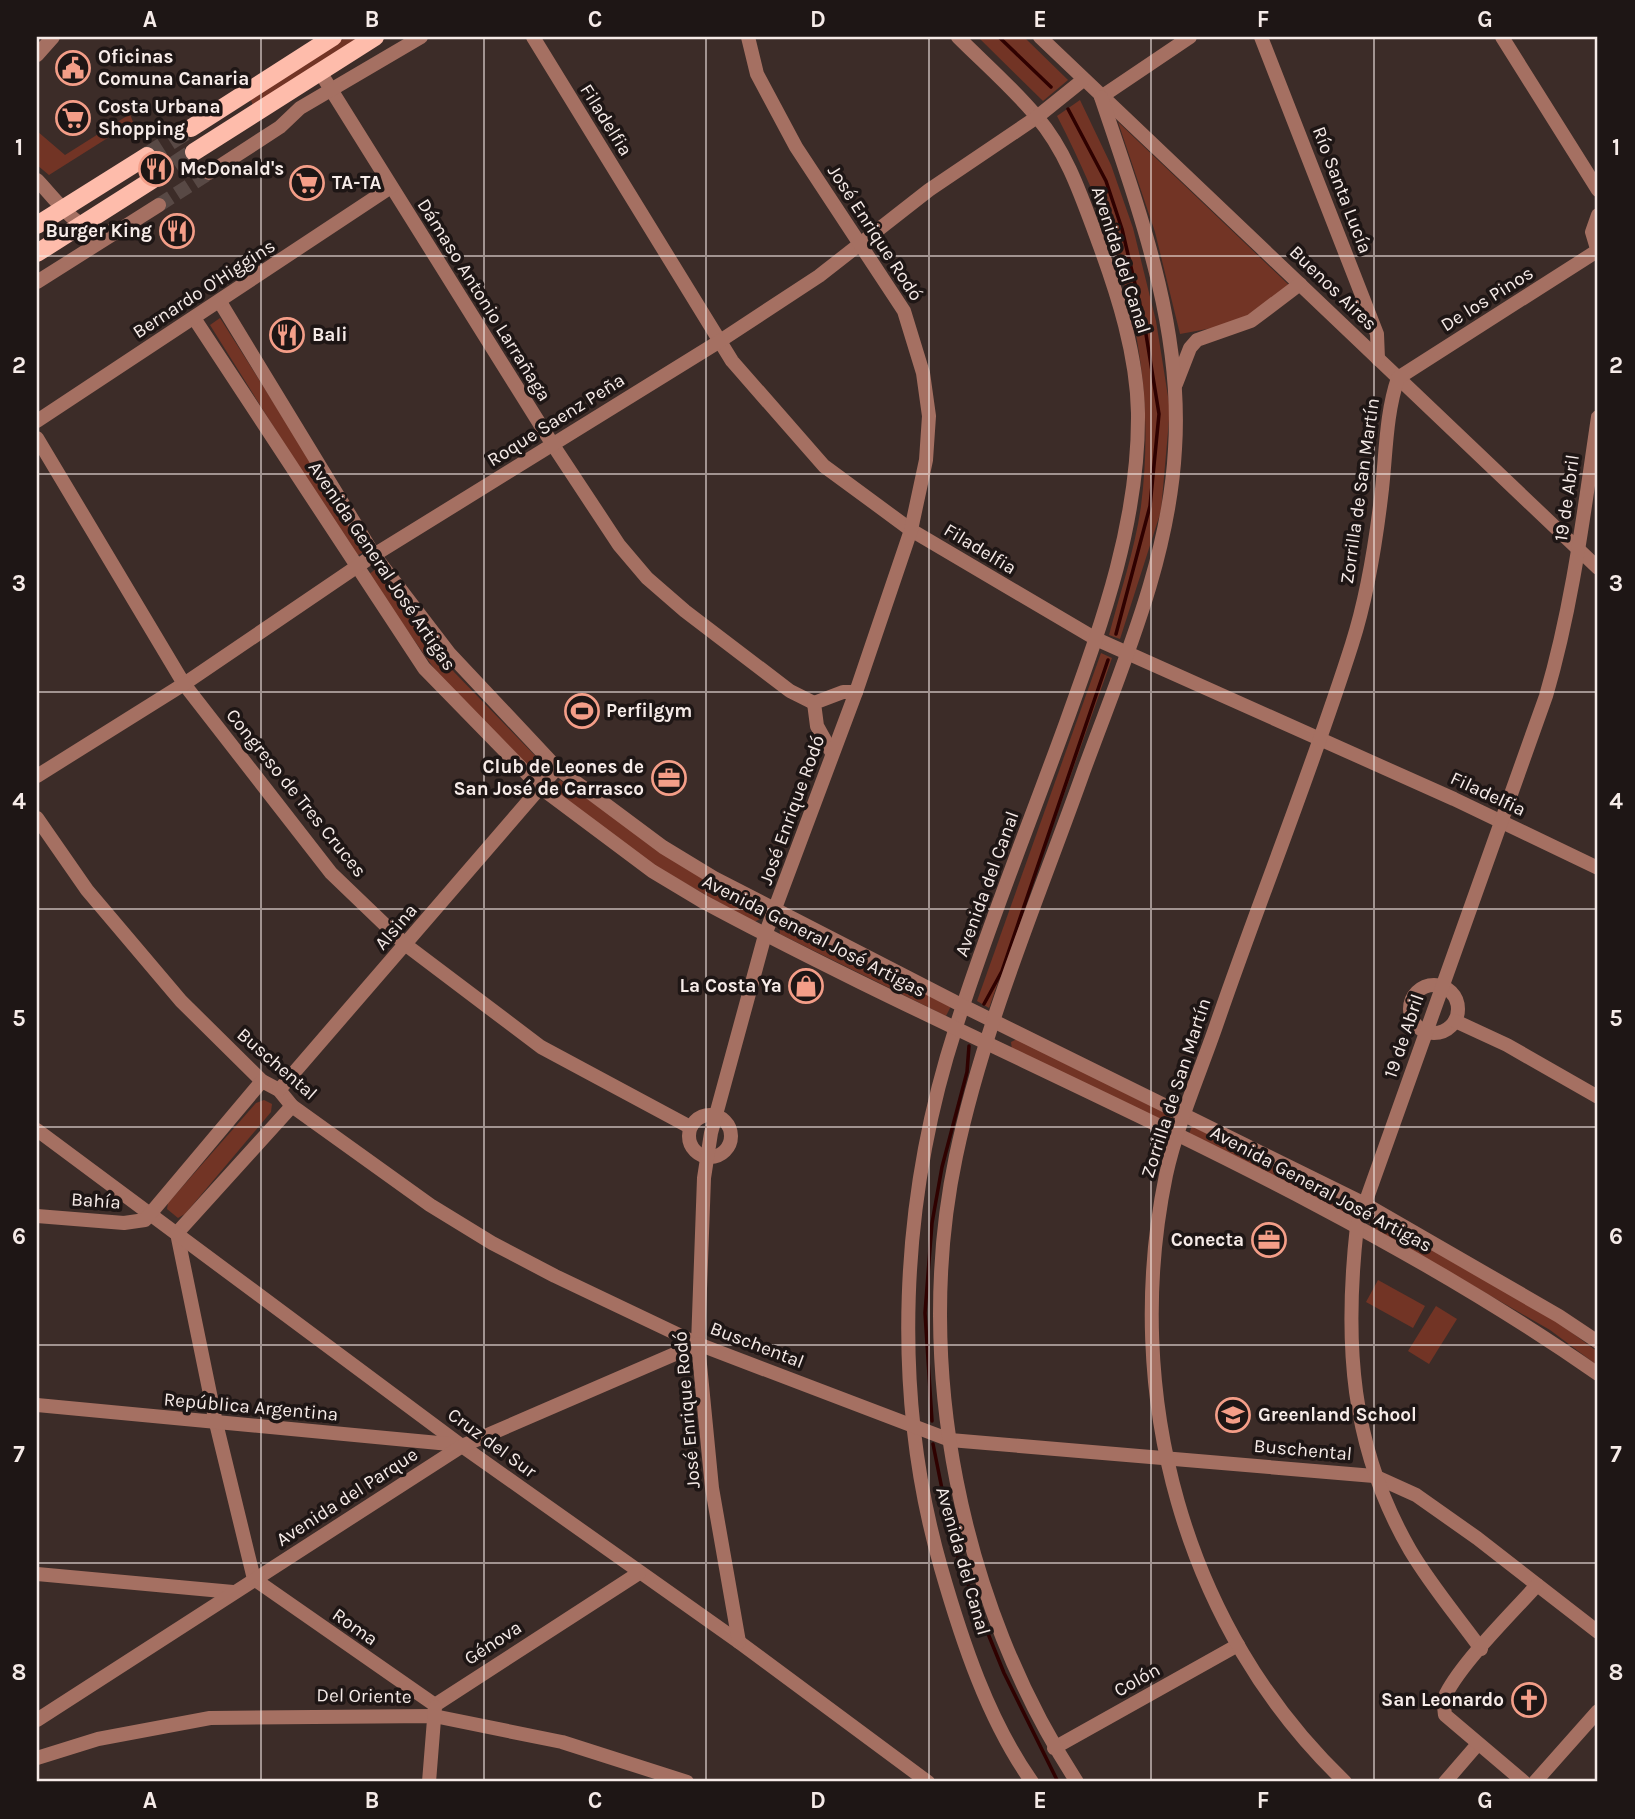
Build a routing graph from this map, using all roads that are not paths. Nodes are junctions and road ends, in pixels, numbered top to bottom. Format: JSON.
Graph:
{"nodes":[{"id":1,"x":52,"y":37,"type":"edge"},
{"id":2,"x":333,"y":37,"type":"edge"},
{"id":3,"x":375,"y":37,"type":"edge"},
{"id":4,"x":421,"y":37,"type":"edge"},
{"id":5,"x":533,"y":37,"type":"edge"},
{"id":6,"x":748,"y":37,"type":"edge"},
{"id":7,"x":958,"y":37,"type":"edge"},
{"id":8,"x":1040,"y":37,"type":"edge"},
{"id":9,"x":1190,"y":37,"type":"edge"},
{"id":10,"x":1261,"y":37,"type":"edge"},
{"id":11,"x":1502,"y":37,"type":"edge"},
{"id":12,"x":37,"y":55,"type":"edge"},
{"id":13,"x":320,"y":72,"type":"junction"},
{"id":14,"x":1083,"y":80,"type":"junction"},
{"id":15,"x":332,"y":91,"type":"junction"},
{"id":16,"x":1101,"y":97,"type":"junction"},
{"id":17,"x":1037,"y":117,"type":"junction"},
{"id":18,"x":191,"y":128,"type":"tunnel mouth"},
{"id":19,"x":194,"y":152,"type":"tunnel mouth"},
{"id":20,"x":147,"y":156,"type":"tunnel mouth"},
{"id":21,"x":209,"y":173,"type":"tunnel mouth"},
{"id":22,"x":152,"y":180,"type":"tunnel mouth"},
{"id":23,"x":38,"y":184,"type":"edge"},
{"id":24,"x":391,"y":187,"type":"junction"},
{"id":25,"x":1598,"y":190,"type":"edge"},
{"id":26,"x":159,"y":205,"type":"tunnel mouth"},
{"id":27,"x":65,"y":207,"type":"junction"},
{"id":28,"x":1598,"y":215,"type":"edge"},
{"id":29,"x":138,"y":220,"type":"junction"},
{"id":30,"x":37,"y":225,"type":"edge"},
{"id":31,"x":81,"y":225,"type":"junction"},
{"id":32,"x":860,"y":242,"type":"junction"},
{"id":33,"x":1598,"y":252,"type":"edge"},
{"id":34,"x":37,"y":253,"type":"edge"},
{"id":35,"x":37,"y":282,"type":"edge"},
{"id":36,"x":1300,"y":284,"type":"junction"},
{"id":37,"x":220,"y":302,"type":"junction"},
{"id":38,"x":194,"y":318,"type":"junction"},
{"id":39,"x":720,"y":341,"type":"junction"},
{"id":40,"x":1378,"y":359,"type":"junction"},
{"id":41,"x":1398,"y":378,"type":"junction"},
{"id":42,"x":1176,"y":384,"type":"junction"},
{"id":43,"x":1598,"y":417,"type":"edge"},
{"id":44,"x":37,"y":421,"type":"edge"},
{"id":45,"x":37,"y":438,"type":"edge"},
{"id":46,"x":553,"y":445,"type":"junction"},
{"id":47,"x":911,"y":530,"type":"junction"},
{"id":48,"x":1579,"y":549,"type":"junction"},
{"id":49,"x":374,"y":555,"type":"junction"},
{"id":50,"x":357,"y":568,"type":"junction"},
{"id":51,"x":1598,"y":568,"type":"edge"},
{"id":52,"x":1096,"y":639,"type":"junction"},
{"id":53,"x":1126,"y":653,"type":"junction"},
{"id":54,"x":184,"y":684,"type":"junction"},
{"id":55,"x":856,"y":692,"type":"junction"},
{"id":56,"x":814,"y":703,"type":"junction"},
{"id":57,"x":1320,"y":740,"type":"junction"},
{"id":58,"x":832,"y":753,"type":"junction"},
{"id":59,"x":557,"y":768,"type":"junction"},
{"id":60,"x":37,"y":776,"type":"edge"},
{"id":61,"x":541,"y":788,"type":"junction"},
{"id":62,"x":37,"y":818,"type":"edge"},
{"id":63,"x":1500,"y":821,"type":"junction"},
{"id":64,"x":1598,"y":868,"type":"edge"},
{"id":65,"x":776,"y":912,"type":"junction"},
{"id":66,"x":765,"y":935,"type":"junction"},
{"id":67,"x":406,"y":944,"type":"junction"},
{"id":68,"x":1442,"y":986,"type":"junction"},
{"id":69,"x":963,"y":1006,"type":"junction"},
{"id":70,"x":995,"y":1021,"type":"junction"},
{"id":71,"x":1455,"y":1021,"type":"junction"},
{"id":72,"x":955,"y":1029,"type":"junction"},
{"id":73,"x":1427,"y":1032,"type":"junction"},
{"id":74,"x":987,"y":1044,"type":"junction"},
{"id":75,"x":262,"y":1081,"type":"junction"},
{"id":76,"x":279,"y":1090,"type":"junction"},
{"id":77,"x":1598,"y":1097,"type":"edge"},
{"id":78,"x":292,"y":1106,"type":"junction"},
{"id":79,"x":1185,"y":1113,"type":"junction"},
{"id":80,"x":716,"y":1115,"type":"junction"},
{"id":81,"x":690,"y":1128,"type":"junction"},
{"id":82,"x":37,"y":1130,"type":"edge"},
{"id":83,"x":1178,"y":1136,"type":"junction"},
{"id":84,"x":707,"y":1157,"type":"junction"},
{"id":85,"x":1365,"y":1204,"type":"junction"},
{"id":86,"x":150,"y":1214,"type":"junction"},
{"id":87,"x":37,"y":1216,"type":"edge"},
{"id":88,"x":1357,"y":1226,"type":"junction"},
{"id":89,"x":177,"y":1234,"type":"junction"},
{"id":90,"x":1598,"y":1342,"type":"edge"},
{"id":91,"x":698,"y":1344,"type":"junction"},
{"id":92,"x":1598,"y":1374,"type":"edge"},
{"id":93,"x":37,"y":1405,"type":"edge"},
{"id":94,"x":216,"y":1423,"type":"junction"},
{"id":95,"x":912,"y":1425,"type":"junction"},
{"id":96,"x":950,"y":1440,"type":"junction"},
{"id":97,"x":462,"y":1446,"type":"junction"},
{"id":98,"x":1167,"y":1458,"type":"junction"},
{"id":99,"x":1374,"y":1476,"type":"junction"},
{"id":100,"x":639,"y":1573,"type":"junction"},
{"id":101,"x":37,"y":1574,"type":"edge"},
{"id":102,"x":254,"y":1579,"type":"junction"},
{"id":103,"x":1537,"y":1585,"type":"junction"},
{"id":104,"x":233,"y":1592,"type":"junction"},
{"id":105,"x":1596,"y":1624,"type":"edge"},
{"id":106,"x":738,"y":1642,"type":"junction"},
{"id":107,"x":1238,"y":1645,"type":"junction"},
{"id":108,"x":1481,"y":1649,"type":"junction"},
{"id":109,"x":434,"y":1711,"type":"junction"},
{"id":110,"x":1598,"y":1711,"type":"edge"},
{"id":111,"x":37,"y":1720,"type":"edge"},
{"id":112,"x":1477,"y":1745,"type":"junction"},
{"id":113,"x":1054,"y":1748,"type":"junction"},
{"id":114,"x":37,"y":1758,"type":"edge"},
{"id":115,"x":909,"y":1777,"type":"edge"},
{"id":116,"x":429,"y":1782,"type":"edge"},
{"id":117,"x":687,"y":1782,"type":"edge"},
{"id":118,"x":928,"y":1782,"type":"edge"},
{"id":119,"x":1032,"y":1782,"type":"edge"},
{"id":120,"x":1077,"y":1782,"type":"edge"},
{"id":121,"x":1345,"y":1782,"type":"edge"},
{"id":122,"x":1445,"y":1782,"type":"edge"},
{"id":123,"x":1524,"y":1782,"type":"edge"},
{"id":124,"x":1535,"y":1782,"type":"edge"}],
"edges":[{"from":1,"to":12,"type":"street"},
{"from":2,"to":18,"type":"main road"},
{"from":3,"to":13,"type":"main road"},
{"from":4,"to":15,"type":"street"},
{"from":5,"to":39,"type":"street","name":"Filadelfia"},
{"from":6,"to":32,"type":"street","name":"José Enrique Rodó"},
{"from":7,"to":17,"type":"street","name":"Avenida del Canal"},
{"from":8,"to":14,"type":"street","name":"Buenos Aires"},
{"from":9,"to":16,"type":"street"},
{"from":10,"to":40,"type":"street","name":"Río Santa Lucía"},
{"from":11,"to":25,"type":"street"},
{"from":13,"to":15,"type":"street","name":"Dámaso Antonio Larrañaga"},
{"from":13,"to":19,"type":"main road"},
{"from":14,"to":16,"type":"street","name":"Buenos Aires"},
{"from":14,"to":17,"type":"street","name":"Roque Saenz Peña"},
{"from":15,"to":21,"type":"street"},
{"from":15,"to":24,"type":"street","name":"Dámaso Antonio Larrañaga"},
{"from":16,"to":36,"type":"street","name":"Buenos Aires"},
{"from":16,"to":42,"type":"street","name":"Avenida del Canal"},
{"from":17,"to":32,"type":"street","name":"Roque Saenz Peña"},
{"from":17,"to":52,"type":"street","name":"Avenida del Canal"},
{"from":20,"to":27,"type":"main road"},
{"from":22,"to":31,"type":"main road"},
{"from":23,"to":27,"type":"street"},
{"from":24,"to":37,"type":"street","name":"Bernardo O'Higgins"},
{"from":24,"to":46,"type":"street","name":"Dámaso Antonio Larrañaga"},
{"from":26,"to":29,"type":"street"},
{"from":27,"to":30,"type":"main road"},
{"from":27,"to":31,"type":"street"},
{"from":28,"to":33,"type":"street"},
{"from":29,"to":31,"type":"street"},
{"from":29,"to":35,"type":"street"},
{"from":31,"to":34,"type":"main road"},
{"from":32,"to":39,"type":"street","name":"Roque Saenz Peña"},
{"from":32,"to":47,"type":"street","name":"José Enrique Rodó"},
{"from":33,"to":41,"type":"street","name":"De los Pinos"},
{"from":36,"to":40,"type":"street","name":"Buenos Aires"},
{"from":36,"to":42,"type":"street"},
{"from":37,"to":38,"type":"street","name":"Bernardo O'Higgins"},
{"from":37,"to":49,"type":"street","name":"Avenida General José Artigas"},
{"from":38,"to":44,"type":"street","name":"Bernardo O'Higgins"},
{"from":38,"to":50,"type":"street","name":"Avenida General José Artigas"},
{"from":39,"to":46,"type":"street","name":"Roque Saenz Peña"},
{"from":39,"to":47,"type":"street","name":"Filadelfia"},
{"from":40,"to":41,"type":"street","name":"Buenos Aires"},
{"from":41,"to":48,"type":"street","name":"Buenos Aires"},
{"from":41,"to":57,"type":"street","name":"Zorrilla de San Martín"},
{"from":42,"to":53,"type":"street","name":"Avenida del Canal"},
{"from":43,"to":48,"type":"street","name":"19 de Abril"},
{"from":45,"to":54,"type":"street","name":"Congreso de Tres Cruces"},
{"from":46,"to":49,"type":"street","name":"Roque Saenz Peña"},
{"from":46,"to":56,"type":"street","name":"Dámaso Antonio Larrañaga"},
{"from":47,"to":52,"type":"street","name":"Filadelfia"},
{"from":47,"to":55,"type":"street","name":"José Enrique Rodó"},
{"from":48,"to":51,"type":"street","name":"Buenos Aires"},
{"from":48,"to":63,"type":"street","name":"19 de Abril"},
{"from":49,"to":50,"type":"street","name":"Roque Saenz Peña"},
{"from":49,"to":59,"type":"street","name":"Avenida General José Artigas"},
{"from":50,"to":54,"type":"street","name":"Roque Saenz Peña"},
{"from":50,"to":61,"type":"street","name":"Avenida General José Artigas"},
{"from":52,"to":53,"type":"street","name":"Filadelfia"},
{"from":52,"to":69,"type":"street","name":"Avenida del Canal"},
{"from":53,"to":57,"type":"street","name":"Filadelfia"},
{"from":53,"to":70,"type":"street","name":"Avenida del Canal"},
{"from":54,"to":60,"type":"street","name":"Roque Saenz Peña"},
{"from":54,"to":67,"type":"street","name":"Congreso de Tres Cruces"},
{"from":55,"to":56,"type":"street"},
{"from":55,"to":58,"type":"street","name":"José Enrique Rodó"},
{"from":56,"to":58,"type":"street"},
{"from":57,"to":63,"type":"street","name":"Filadelfia"},
{"from":57,"to":79,"type":"street","name":"Zorrilla de San Martín"},
{"from":58,"to":65,"type":"street","name":"José Enrique Rodó"},
{"from":59,"to":61,"type":"street","name":"Alsina"},
{"from":59,"to":65,"type":"street","name":"Avenida General José Artigas"},
{"from":61,"to":66,"type":"street","name":"Avenida General José Artigas"},
{"from":61,"to":67,"type":"street","name":"Alsina"},
{"from":62,"to":75,"type":"street","name":"Buschental"},
{"from":63,"to":64,"type":"street","name":"Filadelfia"},
{"from":63,"to":68,"type":"street","name":"19 de Abril"},
{"from":65,"to":66,"type":"street","name":"José Enrique Rodó"},
{"from":65,"to":69,"type":"street","name":"Avenida General José Artigas"},
{"from":66,"to":72,"type":"street","name":"Avenida General José Artigas"},
{"from":66,"to":80,"type":"street","name":"José Enrique Rodó"},
{"from":67,"to":76,"type":"street","name":"Alsina"},
{"from":67,"to":81,"type":"street","name":"Congreso de Tres Cruces"},
{"from":68,"to":71,"type":"street"},
{"from":68,"to":73,"type":"street","name":"19 de Abril"},
{"from":68,"to":73,"type":"street"},
{"from":69,"to":70,"type":"street","name":"Avenida General José Artigas"},
{"from":69,"to":72,"type":"street","name":"Avenida del Canal"},
{"from":70,"to":74,"type":"street","name":"Avenida del Canal"},
{"from":70,"to":79,"type":"street","name":"Avenida General José Artigas"},
{"from":71,"to":73,"type":"street"},
{"from":71,"to":77,"type":"street"},
{"from":72,"to":74,"type":"street","name":"Avenida General José Artigas"},
{"from":72,"to":95,"type":"street","name":"Avenida del Canal"},
{"from":73,"to":85,"type":"street","name":"19 de Abril"},
{"from":74,"to":83,"type":"street","name":"Avenida General José Artigas"},
{"from":74,"to":96,"type":"street","name":"Avenida del Canal"},
{"from":75,"to":76,"type":"street","name":"Buschental"},
{"from":75,"to":86,"type":"street"},
{"from":76,"to":78,"type":"street","name":"Buschental"},
{"from":78,"to":89,"type":"street"},
{"from":78,"to":91,"type":"street","name":"Buschental"},
{"from":79,"to":83,"type":"street","name":"Zorrilla de San Martín"},
{"from":79,"to":85,"type":"street","name":"Avenida General José Artigas"},
{"from":80,"to":81,"type":"street"},
{"from":80,"to":84,"type":"street","name":"José Enrique Rodó"},
{"from":80,"to":84,"type":"street"},
{"from":81,"to":84,"type":"street"},
{"from":82,"to":86,"type":"street","name":"Cruz del Sur"},
{"from":83,"to":88,"type":"street","name":"Avenida General José Artigas"},
{"from":83,"to":98,"type":"street","name":"Zorrilla de San Martín"},
{"from":84,"to":91,"type":"street","name":"José Enrique Rodó"},
{"from":85,"to":88,"type":"street","name":"19 de Abril"},
{"from":85,"to":90,"type":"street","name":"Avenida General José Artigas"},
{"from":86,"to":87,"type":"street","name":"Bahía"},
{"from":86,"to":89,"type":"street","name":"Cruz del Sur"},
{"from":88,"to":92,"type":"street","name":"Avenida General José Artigas"},
{"from":88,"to":99,"type":"street","name":"19 de Abril"},
{"from":89,"to":94,"type":"street"},
{"from":89,"to":97,"type":"street","name":"Cruz del Sur"},
{"from":91,"to":95,"type":"street","name":"Buschental"},
{"from":91,"to":97,"type":"street","name":"Avenida del Parque"},
{"from":91,"to":106,"type":"street","name":"José Enrique Rodó"},
{"from":93,"to":94,"type":"street","name":"República Argentina"},
{"from":94,"to":97,"type":"street","name":"República Argentina"},
{"from":94,"to":102,"type":"street"},
{"from":95,"to":96,"type":"street","name":"Buschental"},
{"from":95,"to":119,"type":"street","name":"Avenida del Canal"},
{"from":96,"to":98,"type":"street","name":"Buschental"},
{"from":96,"to":113,"type":"street","name":"Avenida del Canal"},
{"from":97,"to":100,"type":"street","name":"Cruz del Sur"},
{"from":97,"to":102,"type":"street","name":"Avenida del Parque"},
{"from":98,"to":99,"type":"street","name":"Buschental"},
{"from":98,"to":107,"type":"street","name":"Zorrilla de San Martín"},
{"from":99,"to":103,"type":"street","name":"Buschental"},
{"from":99,"to":108,"type":"street","name":"19 de Abril"},
{"from":100,"to":106,"type":"street","name":"Cruz del Sur"},
{"from":100,"to":109,"type":"street","name":"Génova"},
{"from":101,"to":104,"type":"street"},
{"from":102,"to":104,"type":"street","name":"Avenida del Parque"},
{"from":102,"to":109,"type":"street","name":"Roma"},
{"from":103,"to":105,"type":"street","name":"Buschental"},
{"from":103,"to":108,"type":"street"},
{"from":104,"to":111,"type":"street","name":"Avenida del Parque"},
{"from":106,"to":115,"type":"street","name":"Cruz del Sur"},
{"from":107,"to":113,"type":"street","name":"Colón"},
{"from":107,"to":121,"type":"street","name":"Zorrilla de San Martín"},
{"from":108,"to":112,"type":"street"},
{"from":109,"to":114,"type":"street","name":"Del Oriente"},
{"from":109,"to":116,"type":"street"},
{"from":109,"to":117,"type":"street","name":"Del Oriente"},
{"from":110,"to":124,"type":"street"},
{"from":112,"to":122,"type":"street"},
{"from":112,"to":123,"type":"street"},
{"from":113,"to":120,"type":"street","name":"Avenida del Canal"},
{"from":115,"to":118,"type":"street","name":"Cruz del Sur"}]}
